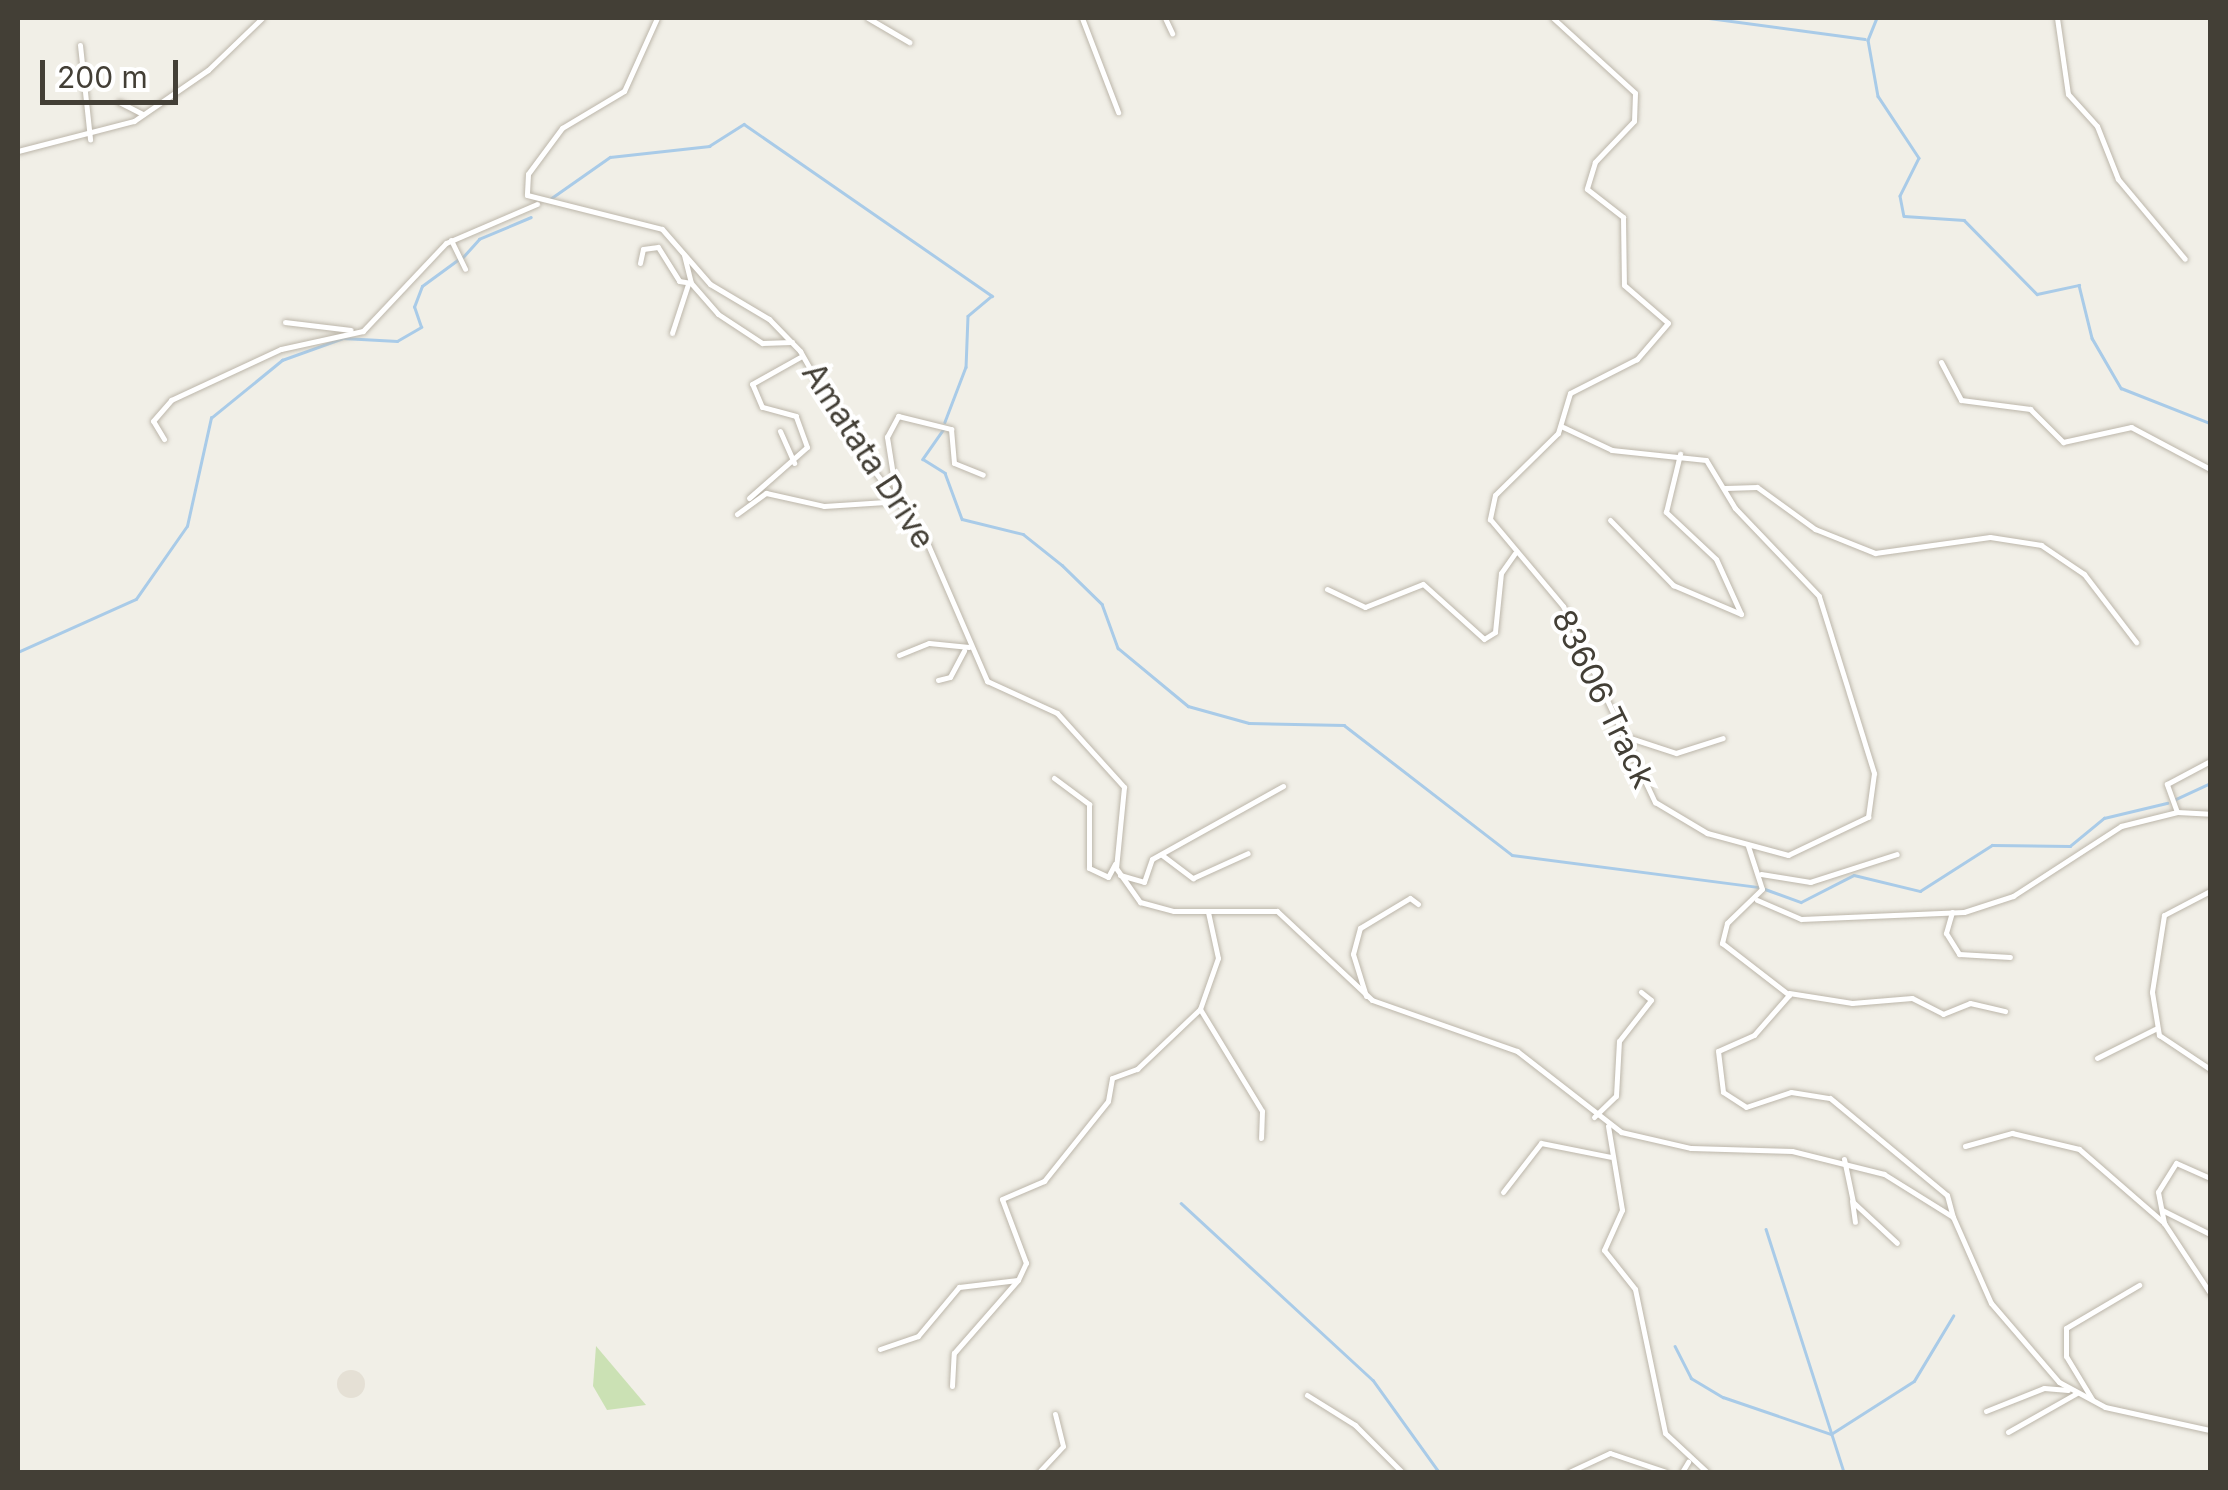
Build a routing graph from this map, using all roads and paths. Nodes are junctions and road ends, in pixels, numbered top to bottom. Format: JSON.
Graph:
{"nodes":[{"id":1,"x":262,"y":18,"type":"edge"},
{"id":2,"x":658,"y":18,"type":"edge"},
{"id":3,"x":868,"y":18,"type":"edge"},
{"id":4,"x":1082,"y":18,"type":"edge"},
{"id":5,"x":1164,"y":18,"type":"edge"},
{"id":6,"x":1553,"y":18,"type":"edge"},
{"id":7,"x":2057,"y":18,"type":"edge"},
{"id":8,"x":1172,"y":33,"type":"dead end"},
{"id":9,"x":909,"y":42,"type":"dead end"},
{"id":10,"x":80,"y":45,"type":"dead end"},
{"id":11,"x":119,"y":102,"type":"dead end"},
{"id":12,"x":1118,"y":112,"type":"dead end"},
{"id":13,"x":145,"y":114,"type":"junction"},
{"id":14,"x":90,"y":138,"type":"junction"},
{"id":15,"x":18,"y":151,"type":"edge"},
{"id":16,"x":538,"y":204,"type":"junction"},
{"id":17,"x":451,"y":240,"type":"junction"},
{"id":18,"x":683,"y":252,"type":"junction"},
{"id":19,"x":2185,"y":258,"type":"dead end"},
{"id":20,"x":640,"y":263,"type":"dead end"},
{"id":21,"x":465,"y":269,"type":"dead end"},
{"id":22,"x":690,"y":284,"type":"junction"},
{"id":23,"x":286,"y":322,"type":"dead end"},
{"id":24,"x":353,"y":332,"type":"junction"},
{"id":25,"x":672,"y":333,"type":"dead end"},
{"id":26,"x":792,"y":342,"type":"junction"},
{"id":27,"x":803,"y":355,"type":"junction"},
{"id":28,"x":1941,"y":362,"type":"dead end"},
{"id":29,"x":1561,"y":426,"type":"junction"},
{"id":30,"x":780,"y":430,"type":"dead end"},
{"id":31,"x":164,"y":439,"type":"dead end"},
{"id":32,"x":1680,"y":454,"type":"junction"},
{"id":33,"x":794,"y":463,"type":"junction"},
{"id":34,"x":2210,"y":469,"type":"edge"},
{"id":35,"x":984,"y":476,"type":"dead end"},
{"id":36,"x":1725,"y":488,"type":"junction"},
{"id":37,"x":898,"y":497,"type":"junction"},
{"id":38,"x":750,"y":498,"type":"junction"},
{"id":39,"x":737,"y":514,"type":"dead end"},
{"id":40,"x":1610,"y":520,"type":"dead end"},
{"id":41,"x":1515,"y":552,"type":"junction"},
{"id":42,"x":1327,"y":589,"type":"dead end"},
{"id":43,"x":2136,"y":642,"type":"dead end"},
{"id":44,"x":966,"y":649,"type":"junction"},
{"id":45,"x":899,"y":655,"type":"dead end"},
{"id":46,"x":938,"y":680,"type":"dead end"},
{"id":47,"x":1621,"y":735,"type":"junction"},
{"id":48,"x":1723,"y":738,"type":"dead end"},
{"id":49,"x":2210,"y":761,"type":"edge"},
{"id":50,"x":1054,"y":778,"type":"dead end"},
{"id":51,"x":1283,"y":786,"type":"dead end"},
{"id":52,"x":2177,"y":812,"type":"junction"},
{"id":53,"x":2210,"y":814,"type":"edge"},
{"id":54,"x":1748,"y":846,"type":"junction"},
{"id":55,"x":1248,"y":853,"type":"dead end"},
{"id":56,"x":1897,"y":854,"type":"dead end"},
{"id":57,"x":1162,"y":855,"type":"junction"},
{"id":58,"x":1115,"y":863,"type":"junction"},
{"id":59,"x":1117,"y":873,"type":"junction"},
{"id":60,"x":1761,"y":874,"type":"junction"},
{"id":61,"x":2210,"y":891,"type":"edge"},
{"id":62,"x":1757,"y":900,"type":"junction"},
{"id":63,"x":1418,"y":904,"type":"dead end"},
{"id":64,"x":1208,"y":912,"type":"junction"},
{"id":65,"x":1952,"y":912,"type":"junction"},
{"id":66,"x":2010,"y":957,"type":"dead end"},
{"id":67,"x":1641,"y":992,"type":"dead end"},
{"id":68,"x":1789,"y":992,"type":"junction"},
{"id":69,"x":1366,"y":996,"type":"junction"},
{"id":70,"x":1200,"y":1009,"type":"junction"},
{"id":71,"x":2006,"y":1010,"type":"dead end"},
{"id":72,"x":2155,"y":1029,"type":"junction"},
{"id":73,"x":2097,"y":1058,"type":"dead end"},
{"id":74,"x":2210,"y":1068,"type":"edge"},
{"id":75,"x":1594,"y":1117,"type":"junction"},
{"id":76,"x":1608,"y":1126,"type":"junction"},
{"id":77,"x":1261,"y":1138,"type":"dead end"},
{"id":78,"x":1965,"y":1146,"type":"dead end"},
{"id":79,"x":1611,"y":1156,"type":"junction"},
{"id":80,"x":1844,"y":1160,"type":"junction"},
{"id":81,"x":2210,"y":1178,"type":"edge"},
{"id":82,"x":1502,"y":1192,"type":"dead end"},
{"id":83,"x":1852,"y":1198,"type":"junction"},
{"id":84,"x":2162,"y":1210,"type":"junction"},
{"id":85,"x":1953,"y":1217,"type":"junction"},
{"id":86,"x":1855,"y":1222,"type":"dead end"},
{"id":87,"x":2164,"y":1223,"type":"junction"},
{"id":88,"x":2210,"y":1234,"type":"edge"},
{"id":89,"x":1896,"y":1243,"type":"dead end"},
{"id":90,"x":1018,"y":1280,"type":"junction"},
{"id":91,"x":2139,"y":1286,"type":"dead end"},
{"id":92,"x":2210,"y":1292,"type":"edge"},
{"id":93,"x":880,"y":1349,"type":"dead end"},
{"id":94,"x":952,"y":1386,"type":"dead end"},
{"id":95,"x":2073,"y":1391,"type":"junction"},
{"id":96,"x":1307,"y":1395,"type":"dead end"},
{"id":97,"x":2093,"y":1402,"type":"junction"},
{"id":98,"x":1986,"y":1411,"type":"dead end"},
{"id":99,"x":1055,"y":1414,"type":"dead end"},
{"id":100,"x":2210,"y":1430,"type":"edge"},
{"id":101,"x":2008,"y":1432,"type":"dead end"},
{"id":102,"x":1688,"y":1462,"type":"junction"},
{"id":103,"x":1039,"y":1472,"type":"edge"},
{"id":104,"x":1402,"y":1472,"type":"edge"},
{"id":105,"x":1569,"y":1472,"type":"edge"},
{"id":106,"x":1666,"y":1472,"type":"edge"},
{"id":107,"x":1682,"y":1472,"type":"edge"},
{"id":108,"x":1707,"y":1472,"type":"edge"}],
"edges":[{"from":1,"to":13,"type":"street"},
{"from":2,"to":16,"type":"street"},
{"from":3,"to":9,"type":"street"},
{"from":4,"to":12,"type":"street"},
{"from":5,"to":8,"type":"street"},
{"from":6,"to":29,"type":"street"},
{"from":7,"to":19,"type":"street"},
{"from":10,"to":14,"type":"street"},
{"from":11,"to":13,"type":"street"},
{"from":13,"to":14,"type":"street"},
{"from":14,"to":15,"type":"street"},
{"from":16,"to":17,"type":"street"},
{"from":16,"to":18,"type":"street","name":"Amatata Drive"},
{"from":17,"to":21,"type":"street"},
{"from":17,"to":24,"type":"street"},
{"from":18,"to":22,"type":"street"},
{"from":18,"to":26,"type":"street","name":"Amatata Drive"},
{"from":20,"to":22,"type":"street"},
{"from":22,"to":25,"type":"street"},
{"from":22,"to":26,"type":"street"},
{"from":23,"to":24,"type":"street"},
{"from":24,"to":31,"type":"street"},
{"from":26,"to":27,"type":"street","name":"Amatata Drive"},
{"from":27,"to":33,"type":"street"},
{"from":27,"to":37,"type":"street","name":"Amatata Drive"},
{"from":28,"to":34,"type":"street"},
{"from":29,"to":32,"type":"street"},
{"from":29,"to":41,"type":"street","name":"83606 Track"},
{"from":30,"to":33,"type":"street"},
{"from":32,"to":36,"type":"street"},
{"from":32,"to":40,"type":"street"},
{"from":33,"to":38,"type":"street"},
{"from":35,"to":37,"type":"street"},
{"from":36,"to":43,"type":"street"},
{"from":36,"to":54,"type":"street"},
{"from":37,"to":38,"type":"street"},
{"from":37,"to":44,"type":"street","name":"Amatata Drive"},
{"from":38,"to":39,"type":"street"},
{"from":41,"to":42,"type":"street"},
{"from":41,"to":47,"type":"street","name":"83606 Track"},
{"from":44,"to":45,"type":"street"},
{"from":44,"to":46,"type":"street"},
{"from":44,"to":58,"type":"street","name":"Amatata Drive"},
{"from":47,"to":48,"type":"street"},
{"from":47,"to":54,"type":"street","name":"83606 Track"},
{"from":49,"to":52,"type":"street"},
{"from":50,"to":58,"type":"street"},
{"from":51,"to":57,"type":"street"},
{"from":52,"to":53,"type":"street"},
{"from":52,"to":65,"type":"street"},
{"from":54,"to":60,"type":"street"},
{"from":55,"to":57,"type":"street"},
{"from":56,"to":60,"type":"street"},
{"from":57,"to":59,"type":"street"},
{"from":58,"to":59,"type":"street","name":"Amatata Drive"},
{"from":59,"to":64,"type":"street"},
{"from":60,"to":62,"type":"street"},
{"from":61,"to":72,"type":"street"},
{"from":62,"to":65,"type":"street"},
{"from":62,"to":68,"type":"street"},
{"from":63,"to":69,"type":"street"},
{"from":64,"to":69,"type":"street"},
{"from":64,"to":70,"type":"street"},
{"from":65,"to":66,"type":"street"},
{"from":67,"to":75,"type":"street"},
{"from":68,"to":71,"type":"street"},
{"from":68,"to":85,"type":"street"},
{"from":69,"to":75,"type":"street"},
{"from":70,"to":77,"type":"street"},
{"from":70,"to":90,"type":"street"},
{"from":72,"to":73,"type":"street"},
{"from":72,"to":74,"type":"street"},
{"from":75,"to":76,"type":"street"},
{"from":76,"to":79,"type":"street"},
{"from":76,"to":80,"type":"street"},
{"from":78,"to":87,"type":"street"},
{"from":79,"to":82,"type":"street"},
{"from":79,"to":102,"type":"street"},
{"from":80,"to":83,"type":"street"},
{"from":80,"to":85,"type":"street"},
{"from":81,"to":84,"type":"street"},
{"from":83,"to":86,"type":"street"},
{"from":83,"to":89,"type":"street"},
{"from":84,"to":87,"type":"street"},
{"from":84,"to":88,"type":"street"},
{"from":85,"to":95,"type":"street"},
{"from":87,"to":92,"type":"street"},
{"from":90,"to":93,"type":"street"},
{"from":90,"to":94,"type":"street"},
{"from":91,"to":97,"type":"street"},
{"from":95,"to":97,"type":"street"},
{"from":95,"to":98,"type":"street"},
{"from":95,"to":101,"type":"street"},
{"from":96,"to":104,"type":"street"},
{"from":97,"to":100,"type":"street"},
{"from":99,"to":103,"type":"street"},
{"from":102,"to":107,"type":"street"},
{"from":102,"to":108,"type":"street"},
{"from":105,"to":106,"type":"street"}]}
